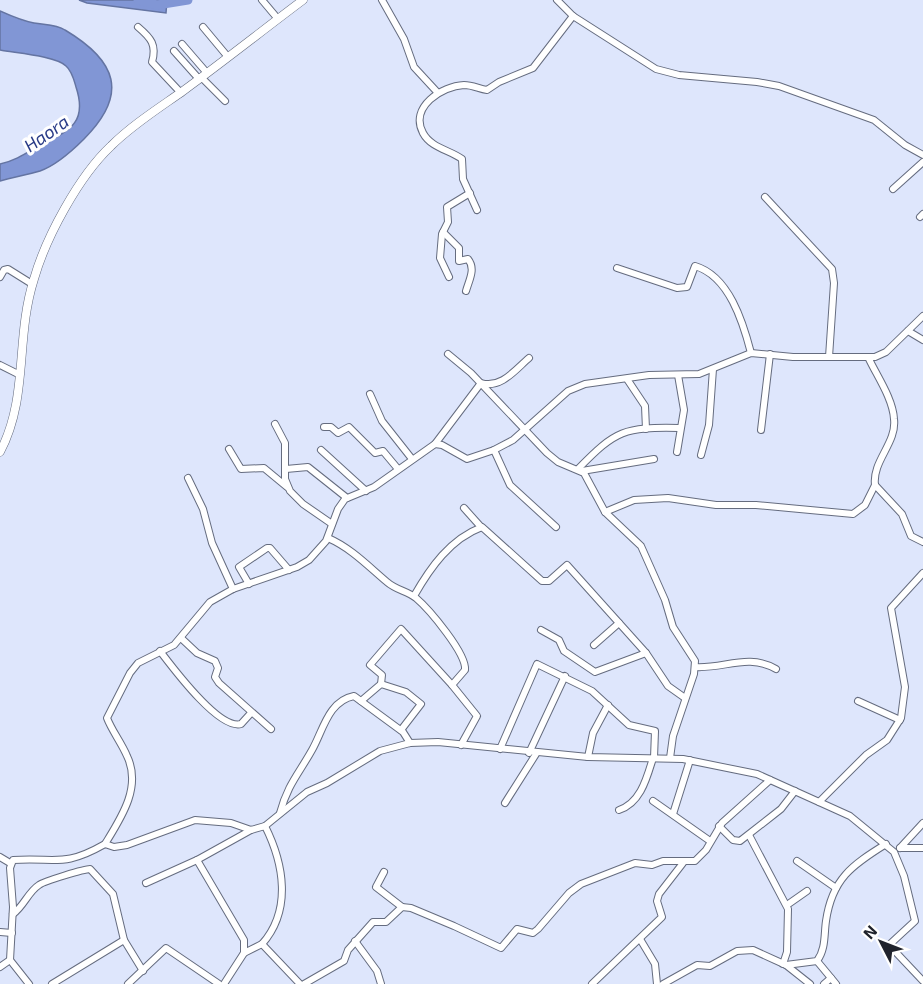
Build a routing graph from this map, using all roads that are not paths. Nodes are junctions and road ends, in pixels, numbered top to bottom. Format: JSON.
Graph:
{"nodes":[{"id":1,"x":262,"y":0,"type":"edge"},
{"id":2,"x":303,"y":0,"type":"edge"},
{"id":3,"x":382,"y":0,"type":"edge"},
{"id":4,"x":557,"y":0,"type":"edge"},
{"id":5,"x":573,"y":16,"type":"junction"},
{"id":6,"x":278,"y":19,"type":"junction"},
{"id":7,"x":138,"y":27,"type":"dead end"},
{"id":8,"x":203,"y":27,"type":"dead end"},
{"id":9,"x":182,"y":44,"type":"dead end"},
{"id":10,"x":174,"y":51,"type":"dead end"},
{"id":11,"x":228,"y":57,"type":"junction"},
{"id":12,"x":203,"y":76,"type":"junction"},
{"id":13,"x":181,"y":93,"type":"junction"},
{"id":14,"x":438,"y":93,"type":"junction"},
{"id":15,"x":225,"y":101,"type":"dead end"},
{"id":16,"x":923,"y":155,"type":"edge"},
{"id":17,"x":923,"y":162,"type":"edge"},
{"id":18,"x":893,"y":189,"type":"dead end"},
{"id":19,"x":470,"y":193,"type":"junction"},
{"id":20,"x":765,"y":197,"type":"dead end"},
{"id":21,"x":477,"y":210,"type":"dead end"},
{"id":22,"x":443,"y":232,"type":"junction"},
{"id":23,"x":617,"y":268,"type":"dead end"},
{"id":24,"x":0,"y":277,"type":"edge"},
{"id":25,"x":449,"y":278,"type":"dead end"},
{"id":26,"x":32,"y":284,"type":"junction"},
{"id":27,"x":466,"y":291,"type":"dead end"},
{"id":28,"x":923,"y":315,"type":"edge"},
{"id":29,"x":909,"y":331,"type":"junction"},
{"id":30,"x":923,"y":340,"type":"edge"},
{"id":31,"x":751,"y":353,"type":"junction"},
{"id":32,"x":448,"y":354,"type":"dead end"},
{"id":33,"x":770,"y":354,"type":"junction"},
{"id":34,"x":829,"y":357,"type":"junction"},
{"id":35,"x":529,"y":358,"type":"dead end"},
{"id":36,"x":869,"y":359,"type":"junction"},
{"id":37,"x":0,"y":365,"type":"edge"},
{"id":38,"x":713,"y":369,"type":"junction"},
{"id":39,"x":20,"y":375,"type":"junction"},
{"id":40,"x":678,"y":375,"type":"junction"},
{"id":41,"x":627,"y":379,"type":"junction"},
{"id":42,"x":481,"y":383,"type":"junction"},
{"id":43,"x":370,"y":394,"type":"dead end"},
{"id":44,"x":275,"y":424,"type":"dead end"},
{"id":45,"x":324,"y":427,"type":"dead end"},
{"id":46,"x":646,"y":429,"type":"junction"},
{"id":47,"x":679,"y":429,"type":"junction"},
{"id":48,"x":761,"y":429,"type":"dead end"},
{"id":49,"x":524,"y":430,"type":"junction"},
{"id":50,"x":435,"y":444,"type":"junction"},
{"id":51,"x":229,"y":449,"type":"dead end"},
{"id":52,"x":321,"y":450,"type":"dead end"},
{"id":53,"x":494,"y":450,"type":"junction"},
{"id":54,"x":0,"y":452,"type":"edge"},
{"id":55,"x":677,"y":452,"type":"dead end"},
{"id":56,"x":701,"y":455,"type":"dead end"},
{"id":57,"x":412,"y":459,"type":"junction"},
{"id":58,"x":654,"y":459,"type":"dead end"},
{"id":59,"x":286,"y":469,"type":"junction"},
{"id":60,"x":398,"y":469,"type":"junction"},
{"id":61,"x":580,"y":470,"type":"junction"},
{"id":62,"x":188,"y":478,"type":"dead end"},
{"id":63,"x":875,"y":485,"type":"junction"},
{"id":64,"x":287,"y":487,"type":"junction"},
{"id":65,"x":366,"y":491,"type":"junction"},
{"id":66,"x":347,"y":498,"type":"junction"},
{"id":67,"x":464,"y":507,"type":"dead end"},
{"id":68,"x":605,"y":512,"type":"junction"},
{"id":69,"x":332,"y":524,"type":"junction"},
{"id":70,"x":481,"y":527,"type":"junction"},
{"id":71,"x":556,"y":527,"type":"dead end"},
{"id":72,"x":328,"y":538,"type":"junction"},
{"id":73,"x":923,"y":542,"type":"edge"},
{"id":74,"x":289,"y":570,"type":"junction"},
{"id":75,"x":923,"y":573,"type":"edge"},
{"id":76,"x":249,"y":584,"type":"junction"},
{"id":77,"x":233,"y":589,"type":"junction"},
{"id":78,"x":414,"y":596,"type":"junction"},
{"id":79,"x":619,"y":623,"type":"junction"},
{"id":80,"x":541,"y":630,"type":"dead end"},
{"id":81,"x":181,"y":638,"type":"junction"},
{"id":82,"x":594,"y":645,"type":"dead end"},
{"id":83,"x":160,"y":651,"type":"junction"},
{"id":84,"x":646,"y":653,"type":"junction"},
{"id":85,"x":695,"y":667,"type":"junction"},
{"id":86,"x":776,"y":669,"type":"dead end"},
{"id":87,"x":565,"y":676,"type":"junction"},
{"id":88,"x":381,"y":684,"type":"junction"},
{"id":89,"x":452,"y":685,"type":"junction"},
{"id":90,"x":685,"y":698,"type":"junction"},
{"id":91,"x":858,"y":700,"type":"dead end"},
{"id":92,"x":361,"y":701,"type":"junction"},
{"id":93,"x":608,"y":705,"type":"junction"},
{"id":94,"x":251,"y":713,"type":"junction"},
{"id":95,"x":900,"y":720,"type":"junction"},
{"id":96,"x":272,"y":729,"type":"dead end"},
{"id":97,"x":401,"y":730,"type":"junction"},
{"id":98,"x":410,"y":743,"type":"junction"},
{"id":99,"x":461,"y":745,"type":"junction"},
{"id":100,"x":500,"y":749,"type":"junction"},
{"id":101,"x":533,"y":753,"type":"junction"},
{"id":102,"x":588,"y":757,"type":"junction"},
{"id":103,"x":654,"y":758,"type":"junction"},
{"id":104,"x":670,"y":758,"type":"junction"},
{"id":105,"x":690,"y":760,"type":"junction"},
{"id":106,"x":770,"y":780,"type":"junction"},
{"id":107,"x":795,"y":791,"type":"junction"},
{"id":108,"x":653,"y":801,"type":"dead end"},
{"id":109,"x":819,"y":802,"type":"junction"},
{"id":110,"x":505,"y":803,"type":"dead end"},
{"id":111,"x":619,"y":810,"type":"dead end"},
{"id":112,"x":280,"y":814,"type":"junction"},
{"id":113,"x":673,"y":814,"type":"junction"},
{"id":114,"x":923,"y":823,"type":"edge"},
{"id":115,"x":265,"y":826,"type":"junction"},
{"id":116,"x":719,"y":826,"type":"junction"},
{"id":117,"x":251,"y":830,"type":"junction"},
{"id":118,"x":749,"y":835,"type":"junction"},
{"id":119,"x":710,"y":841,"type":"junction"},
{"id":120,"x":105,"y":844,"type":"junction"},
{"id":121,"x":886,"y":844,"type":"junction"},
{"id":122,"x":923,"y":848,"type":"edge"},
{"id":123,"x":897,"y":850,"type":"junction"},
{"id":124,"x":0,"y":857,"type":"edge"},
{"id":125,"x":196,"y":860,"type":"junction"},
{"id":126,"x":797,"y":861,"type":"dead end"},
{"id":127,"x":10,"y":863,"type":"junction"},
{"id":128,"x":683,"y":863,"type":"junction"},
{"id":129,"x":384,"y":872,"type":"dead end"},
{"id":130,"x":146,"y":884,"type":"dead end"},
{"id":131,"x":836,"y":888,"type":"junction"},
{"id":132,"x":807,"y":891,"type":"dead end"},
{"id":133,"x":787,"y":905,"type":"junction"},
{"id":134,"x":402,"y":907,"type":"junction"},
{"id":135,"x":13,"y":914,"type":"junction"},
{"id":136,"x":0,"y":932,"type":"edge"},
{"id":137,"x":12,"y":933,"type":"junction"},
{"id":138,"x":640,"y":939,"type":"junction"},
{"id":139,"x":124,"y":940,"type":"junction"},
{"id":140,"x":355,"y":941,"type":"junction"},
{"id":141,"x":262,"y":944,"type":"junction"},
{"id":142,"x":244,"y":953,"type":"junction"},
{"id":143,"x":10,"y":960,"type":"junction"},
{"id":144,"x":817,"y":961,"type":"junction"},
{"id":145,"x":785,"y":964,"type":"junction"},
{"id":146,"x":0,"y":967,"type":"edge"},
{"id":147,"x":143,"y":971,"type":"junction"},
{"id":148,"x":831,"y":978,"type":"junction"},
{"id":149,"x":923,"y":981,"type":"edge"},
{"id":150,"x":29,"y":984,"type":"edge"},
{"id":151,"x":52,"y":984,"type":"edge"},
{"id":152,"x":128,"y":984,"type":"edge"},
{"id":153,"x":219,"y":984,"type":"edge"},
{"id":154,"x":224,"y":984,"type":"edge"},
{"id":155,"x":302,"y":984,"type":"edge"},
{"id":156,"x":381,"y":984,"type":"edge"},
{"id":157,"x":592,"y":984,"type":"edge"},
{"id":158,"x":657,"y":984,"type":"edge"},
{"id":159,"x":663,"y":984,"type":"edge"},
{"id":160,"x":810,"y":984,"type":"edge"},
{"id":161,"x":824,"y":984,"type":"edge"},
{"id":162,"x":836,"y":984,"type":"edge"}],
"edges":[{"from":1,"to":6,"type":"street"},
{"from":2,"to":6,"type":"street"},
{"from":3,"to":14,"type":"street"},
{"from":4,"to":5,"type":"street"},
{"from":5,"to":14,"type":"street"},
{"from":5,"to":16,"type":"street"},
{"from":6,"to":11,"type":"street"},
{"from":7,"to":13,"type":"street"},
{"from":8,"to":11,"type":"street"},
{"from":9,"to":12,"type":"street"},
{"from":10,"to":12,"type":"street"},
{"from":11,"to":12,"type":"street"},
{"from":12,"to":13,"type":"street"},
{"from":12,"to":15,"type":"street"},
{"from":13,"to":26,"type":"street"},
{"from":14,"to":19,"type":"street"},
{"from":17,"to":18,"type":"street"},
{"from":19,"to":21,"type":"street"},
{"from":19,"to":22,"type":"street"},
{"from":20,"to":34,"type":"street"},
{"from":22,"to":25,"type":"street"},
{"from":22,"to":27,"type":"street"},
{"from":23,"to":31,"type":"street"},
{"from":24,"to":26,"type":"street"},
{"from":26,"to":39,"type":"street"},
{"from":28,"to":29,"type":"street"},
{"from":29,"to":30,"type":"street"},
{"from":29,"to":36,"type":"street"},
{"from":31,"to":33,"type":"street"},
{"from":31,"to":38,"type":"street"},
{"from":32,"to":42,"type":"street"},
{"from":33,"to":34,"type":"street"},
{"from":33,"to":48,"type":"street"},
{"from":34,"to":36,"type":"street"},
{"from":35,"to":42,"type":"street"},
{"from":36,"to":63,"type":"street"},
{"from":37,"to":39,"type":"street"},
{"from":38,"to":40,"type":"street"},
{"from":38,"to":56,"type":"street"},
{"from":39,"to":54,"type":"street"},
{"from":40,"to":41,"type":"street"},
{"from":40,"to":47,"type":"street"},
{"from":41,"to":46,"type":"street"},
{"from":41,"to":49,"type":"street"},
{"from":42,"to":49,"type":"street"},
{"from":42,"to":50,"type":"street"},
{"from":43,"to":57,"type":"street"},
{"from":44,"to":59,"type":"street"},
{"from":45,"to":60,"type":"street"},
{"from":46,"to":47,"type":"street"},
{"from":46,"to":61,"type":"street"},
{"from":47,"to":55,"type":"street"},
{"from":49,"to":53,"type":"street"},
{"from":49,"to":61,"type":"street"},
{"from":50,"to":53,"type":"street"},
{"from":50,"to":57,"type":"street"},
{"from":51,"to":64,"type":"street"},
{"from":52,"to":65,"type":"street"},
{"from":53,"to":71,"type":"street"},
{"from":57,"to":60,"type":"street"},
{"from":58,"to":61,"type":"street"},
{"from":59,"to":64,"type":"street"},
{"from":59,"to":66,"type":"street"},
{"from":60,"to":65,"type":"street"},
{"from":61,"to":68,"type":"street"},
{"from":62,"to":77,"type":"street"},
{"from":63,"to":68,"type":"street"},
{"from":63,"to":73,"type":"street"},
{"from":64,"to":69,"type":"street"},
{"from":65,"to":66,"type":"street"},
{"from":66,"to":69,"type":"street"},
{"from":67,"to":70,"type":"street"},
{"from":68,"to":85,"type":"street"},
{"from":69,"to":72,"type":"street"},
{"from":70,"to":78,"type":"street"},
{"from":70,"to":79,"type":"street"},
{"from":72,"to":74,"type":"street"},
{"from":72,"to":78,"type":"street"},
{"from":74,"to":76,"type":"street"},
{"from":74,"to":76,"type":"street"},
{"from":75,"to":95,"type":"street"},
{"from":76,"to":77,"type":"street"},
{"from":77,"to":81,"type":"street"},
{"from":78,"to":89,"type":"street"},
{"from":79,"to":82,"type":"street"},
{"from":79,"to":84,"type":"street"},
{"from":80,"to":84,"type":"street"},
{"from":81,"to":83,"type":"street"},
{"from":81,"to":94,"type":"street"},
{"from":83,"to":94,"type":"street"},
{"from":83,"to":120,"type":"street"},
{"from":84,"to":90,"type":"street"},
{"from":85,"to":86,"type":"street"},
{"from":85,"to":90,"type":"street"},
{"from":87,"to":93,"type":"street"},
{"from":87,"to":100,"type":"street"},
{"from":87,"to":101,"type":"street"},
{"from":88,"to":89,"type":"street"},
{"from":88,"to":92,"type":"street"},
{"from":88,"to":97,"type":"street"},
{"from":89,"to":99,"type":"street"},
{"from":90,"to":104,"type":"street"},
{"from":91,"to":95,"type":"street"},
{"from":92,"to":97,"type":"street"},
{"from":92,"to":112,"type":"street"},
{"from":93,"to":102,"type":"street"},
{"from":93,"to":103,"type":"street"},
{"from":94,"to":96,"type":"street"},
{"from":95,"to":109,"type":"street"},
{"from":97,"to":98,"type":"street"},
{"from":98,"to":99,"type":"street"},
{"from":98,"to":112,"type":"street"},
{"from":99,"to":100,"type":"street"},
{"from":100,"to":101,"type":"street"},
{"from":101,"to":102,"type":"street"},
{"from":101,"to":110,"type":"street"},
{"from":102,"to":103,"type":"street"},
{"from":103,"to":104,"type":"street"},
{"from":103,"to":111,"type":"street"},
{"from":104,"to":105,"type":"street"},
{"from":105,"to":106,"type":"street"},
{"from":105,"to":113,"type":"street"},
{"from":106,"to":107,"type":"street"},
{"from":106,"to":116,"type":"street"},
{"from":107,"to":109,"type":"street"},
{"from":107,"to":118,"type":"street"},
{"from":108,"to":113,"type":"street"},
{"from":109,"to":121,"type":"street"},
{"from":112,"to":115,"type":"street"},
{"from":113,"to":119,"type":"street"},
{"from":114,"to":123,"type":"street"},
{"from":115,"to":117,"type":"street"},
{"from":115,"to":141,"type":"street"},
{"from":116,"to":118,"type":"street"},
{"from":116,"to":119,"type":"street"},
{"from":117,"to":120,"type":"street"},
{"from":117,"to":125,"type":"street"},
{"from":118,"to":133,"type":"street"},
{"from":119,"to":128,"type":"street"},
{"from":120,"to":127,"type":"street"},
{"from":121,"to":123,"type":"street"},
{"from":121,"to":131,"type":"street"},
{"from":122,"to":123,"type":"street"},
{"from":123,"to":149,"type":"street"},
{"from":124,"to":127,"type":"street"},
{"from":125,"to":130,"type":"street"},
{"from":125,"to":142,"type":"street"},
{"from":126,"to":131,"type":"street"},
{"from":127,"to":135,"type":"street"},
{"from":128,"to":134,"type":"street"},
{"from":128,"to":138,"type":"street"},
{"from":129,"to":134,"type":"street"},
{"from":131,"to":144,"type":"street"},
{"from":132,"to":133,"type":"street"},
{"from":133,"to":145,"type":"street"},
{"from":134,"to":140,"type":"street"},
{"from":135,"to":137,"type":"street"},
{"from":135,"to":139,"type":"street"},
{"from":136,"to":137,"type":"street"},
{"from":137,"to":143,"type":"street"},
{"from":138,"to":157,"type":"street"},
{"from":138,"to":158,"type":"street"},
{"from":139,"to":147,"type":"street"},
{"from":139,"to":151,"type":"street"},
{"from":140,"to":155,"type":"street"},
{"from":140,"to":156,"type":"street"},
{"from":141,"to":142,"type":"street"},
{"from":141,"to":155,"type":"street"},
{"from":142,"to":154,"type":"street"},
{"from":143,"to":146,"type":"street"},
{"from":143,"to":150,"type":"street"},
{"from":144,"to":145,"type":"street"},
{"from":144,"to":148,"type":"street"},
{"from":145,"to":159,"type":"street"},
{"from":145,"to":160,"type":"street"},
{"from":147,"to":152,"type":"street"},
{"from":147,"to":153,"type":"street"},
{"from":148,"to":161,"type":"street"},
{"from":148,"to":162,"type":"street"}]}
